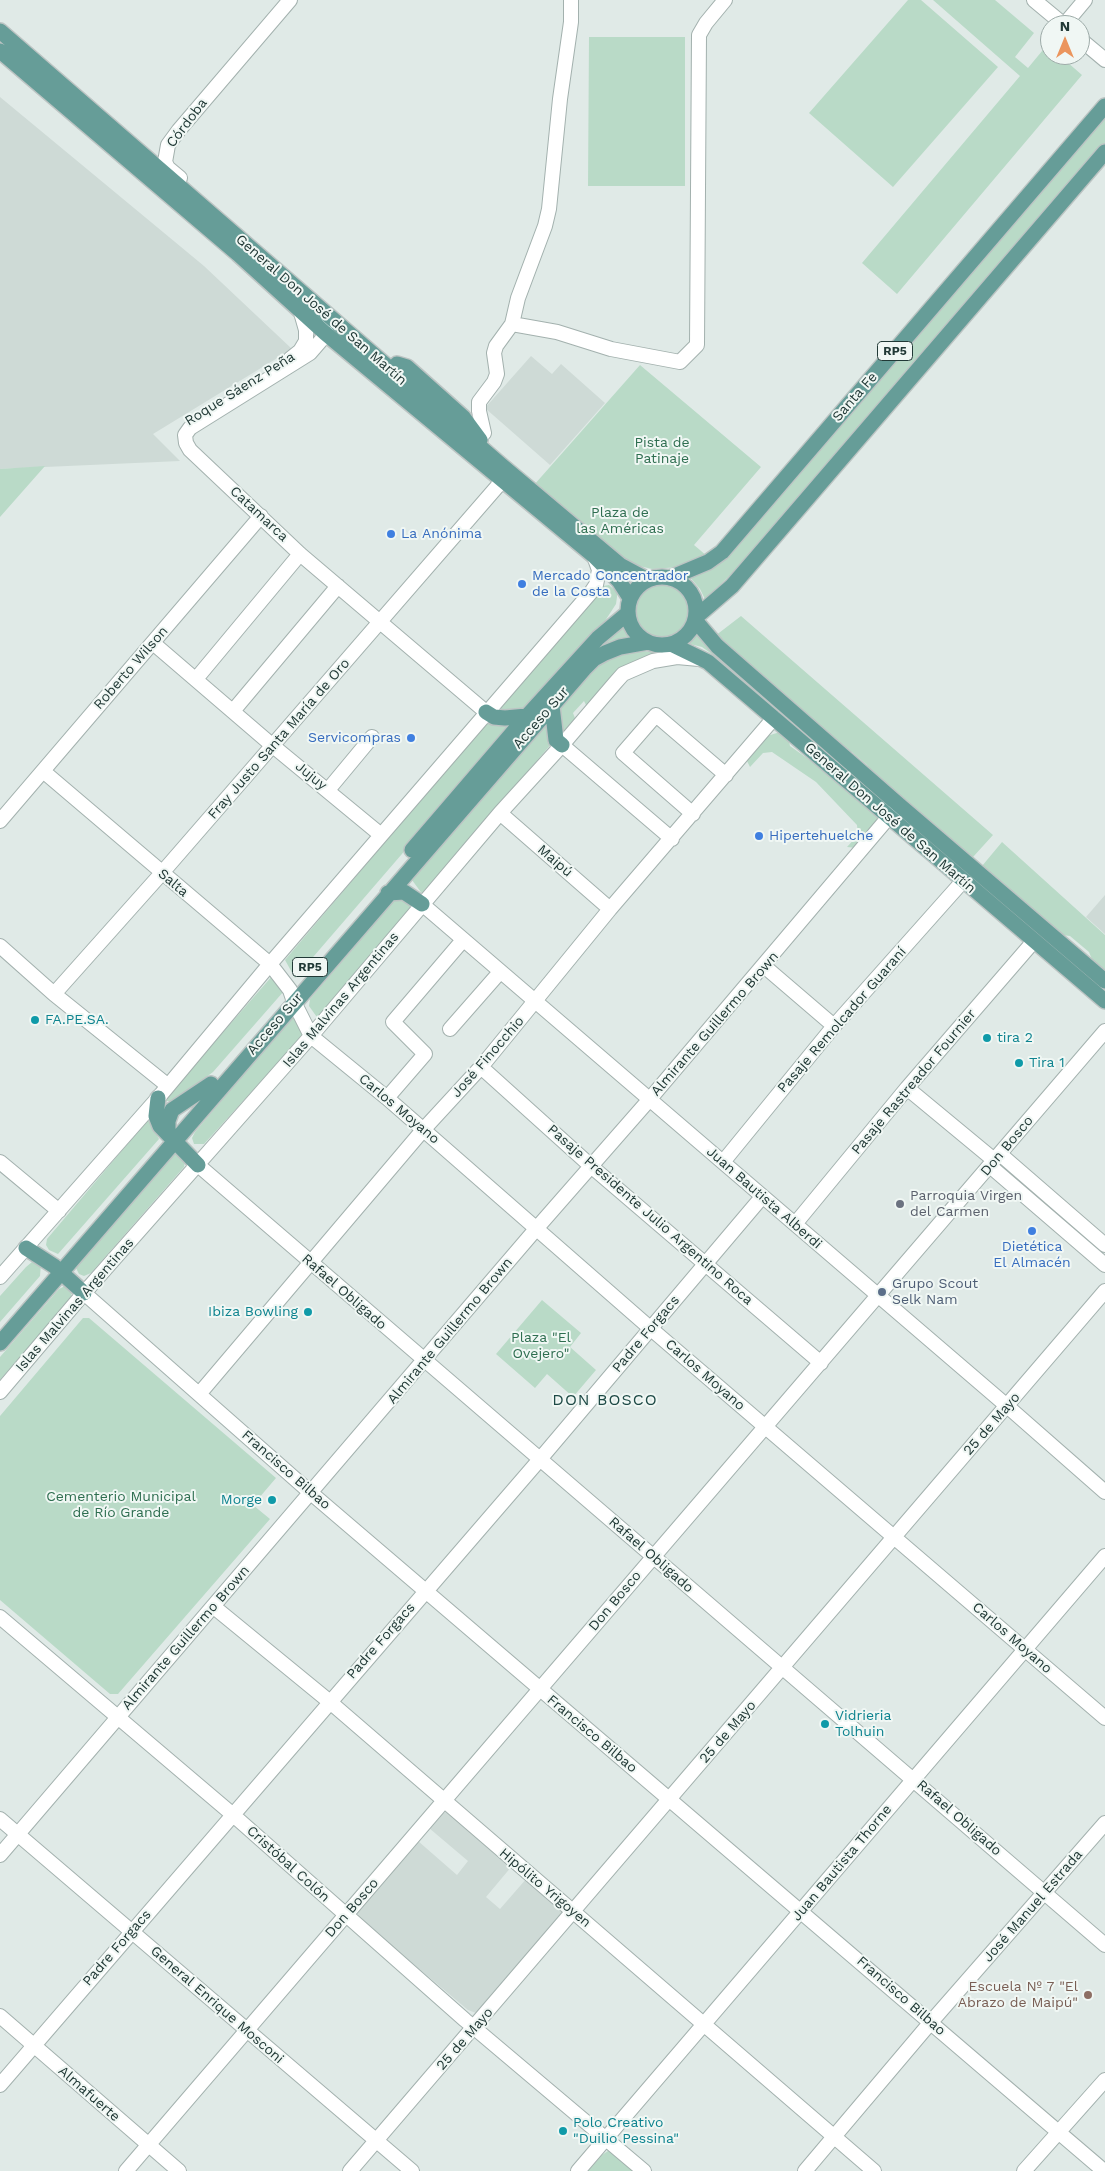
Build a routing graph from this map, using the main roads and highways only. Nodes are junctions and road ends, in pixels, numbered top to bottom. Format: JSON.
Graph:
{"nodes":[{"id":1,"x":0,"y":31,"type":"edge"},
{"id":2,"x":0,"y":51,"type":"edge"},
{"id":3,"x":1105,"y":106,"type":"edge"},
{"id":4,"x":1105,"y":152,"type":"edge"},
{"id":5,"x":387,"y":375,"type":"junction"},
{"id":6,"x":490,"y":456,"type":"junction"},
{"id":7,"x":670,"y":578,"type":"junction"},
{"id":8,"x":648,"y":580,"type":"junction"},
{"id":9,"x":629,"y":606,"type":"junction"},
{"id":10,"x":696,"y":619,"type":"junction"},
{"id":11,"x":648,"y":642,"type":"junction"},
{"id":12,"x":671,"y":644,"type":"junction"},
{"id":13,"x":552,"y":706,"type":"junction"},
{"id":14,"x":486,"y":712,"type":"road end"},
{"id":15,"x":527,"y":716,"type":"junction"},
{"id":16,"x":562,"y":745,"type":"road end"},
{"id":17,"x":388,"y":893,"type":"junction"},
{"id":18,"x":422,"y":904,"type":"road end"},
{"id":19,"x":1105,"y":980,"type":"edge"},
{"id":20,"x":292,"y":996,"type":"junction"},
{"id":21,"x":1105,"y":1001,"type":"edge"},
{"id":22,"x":158,"y":1098,"type":"road end"},
{"id":23,"x":171,"y":1137,"type":"junction"},
{"id":24,"x":198,"y":1165,"type":"road end"},
{"id":25,"x":26,"y":1248,"type":"road end"},
{"id":26,"x":58,"y":1269,"type":"junction"},
{"id":27,"x":84,"y":1293,"type":"road end"},
{"id":28,"x":0,"y":1329,"type":"edge"},
{"id":29,"x":0,"y":1343,"type":"edge"}],
"edges":[{"from":1,"to":5,"type":"main road","name":"General Don José de San Martín"},
{"from":2,"to":5,"type":"main road","name":"General Don José de San Martín"},
{"from":3,"to":7,"type":"main road","name":"Santa Fe","number":"RP5"},
{"from":4,"to":10,"type":"main road","number":"RP5"},
{"from":5,"to":6,"type":"main road","name":"General Don José de San Martín"},
{"from":5,"to":6,"type":"main road"},
{"from":5,"to":9,"type":"main road","name":"General Don José de San Martín"},
{"from":6,"to":8,"type":"main road","name":"General Don José de San Martín"},
{"from":7,"to":8,"type":"main road","number":"RP5"},
{"from":7,"to":10,"type":"main road"},
{"from":8,"to":9,"type":"main road","number":"RP5"},
{"from":9,"to":11,"type":"main road"},
{"from":9,"to":15,"type":"main road","name":"Acceso Sur","number":"RP5"},
{"from":10,"to":12,"type":"main road","number":"RP5"},
{"from":10,"to":19,"type":"main road","name":"General Don José de San Martín"},
{"from":11,"to":12,"type":"main road","number":"RP5"},
{"from":11,"to":13,"type":"main road","name":"Acceso Sur","number":"RP5"},
{"from":12,"to":21,"type":"main road","name":"General Don José de San Martín"},
{"from":13,"to":16,"type":"main road"},
{"from":13,"to":17,"type":"main road","name":"Acceso Sur","number":"RP5"},
{"from":14,"to":15,"type":"main road"},
{"from":15,"to":20,"type":"main road","name":"Acceso Sur","number":"RP5"},
{"from":17,"to":18,"type":"main road"},
{"from":17,"to":20,"type":"main road","name":"Acceso Sur","number":"RP5"},
{"from":20,"to":23,"type":"main road","name":"Acceso Sur","number":"RP5"},
{"from":20,"to":23,"type":"main road","name":"Acceso Sur","number":"RP5"},
{"from":22,"to":23,"type":"main road"},
{"from":23,"to":24,"type":"main road"},
{"from":23,"to":26,"type":"main road","name":"Acceso Sur","number":"RP5"},
{"from":25,"to":26,"type":"main road"},
{"from":26,"to":27,"type":"main road"},
{"from":26,"to":28,"type":"main road","name":"Acceso Sur","number":"RP5"},
{"from":26,"to":29,"type":"main road","name":"Acceso Sur","number":"RP5"}]}
